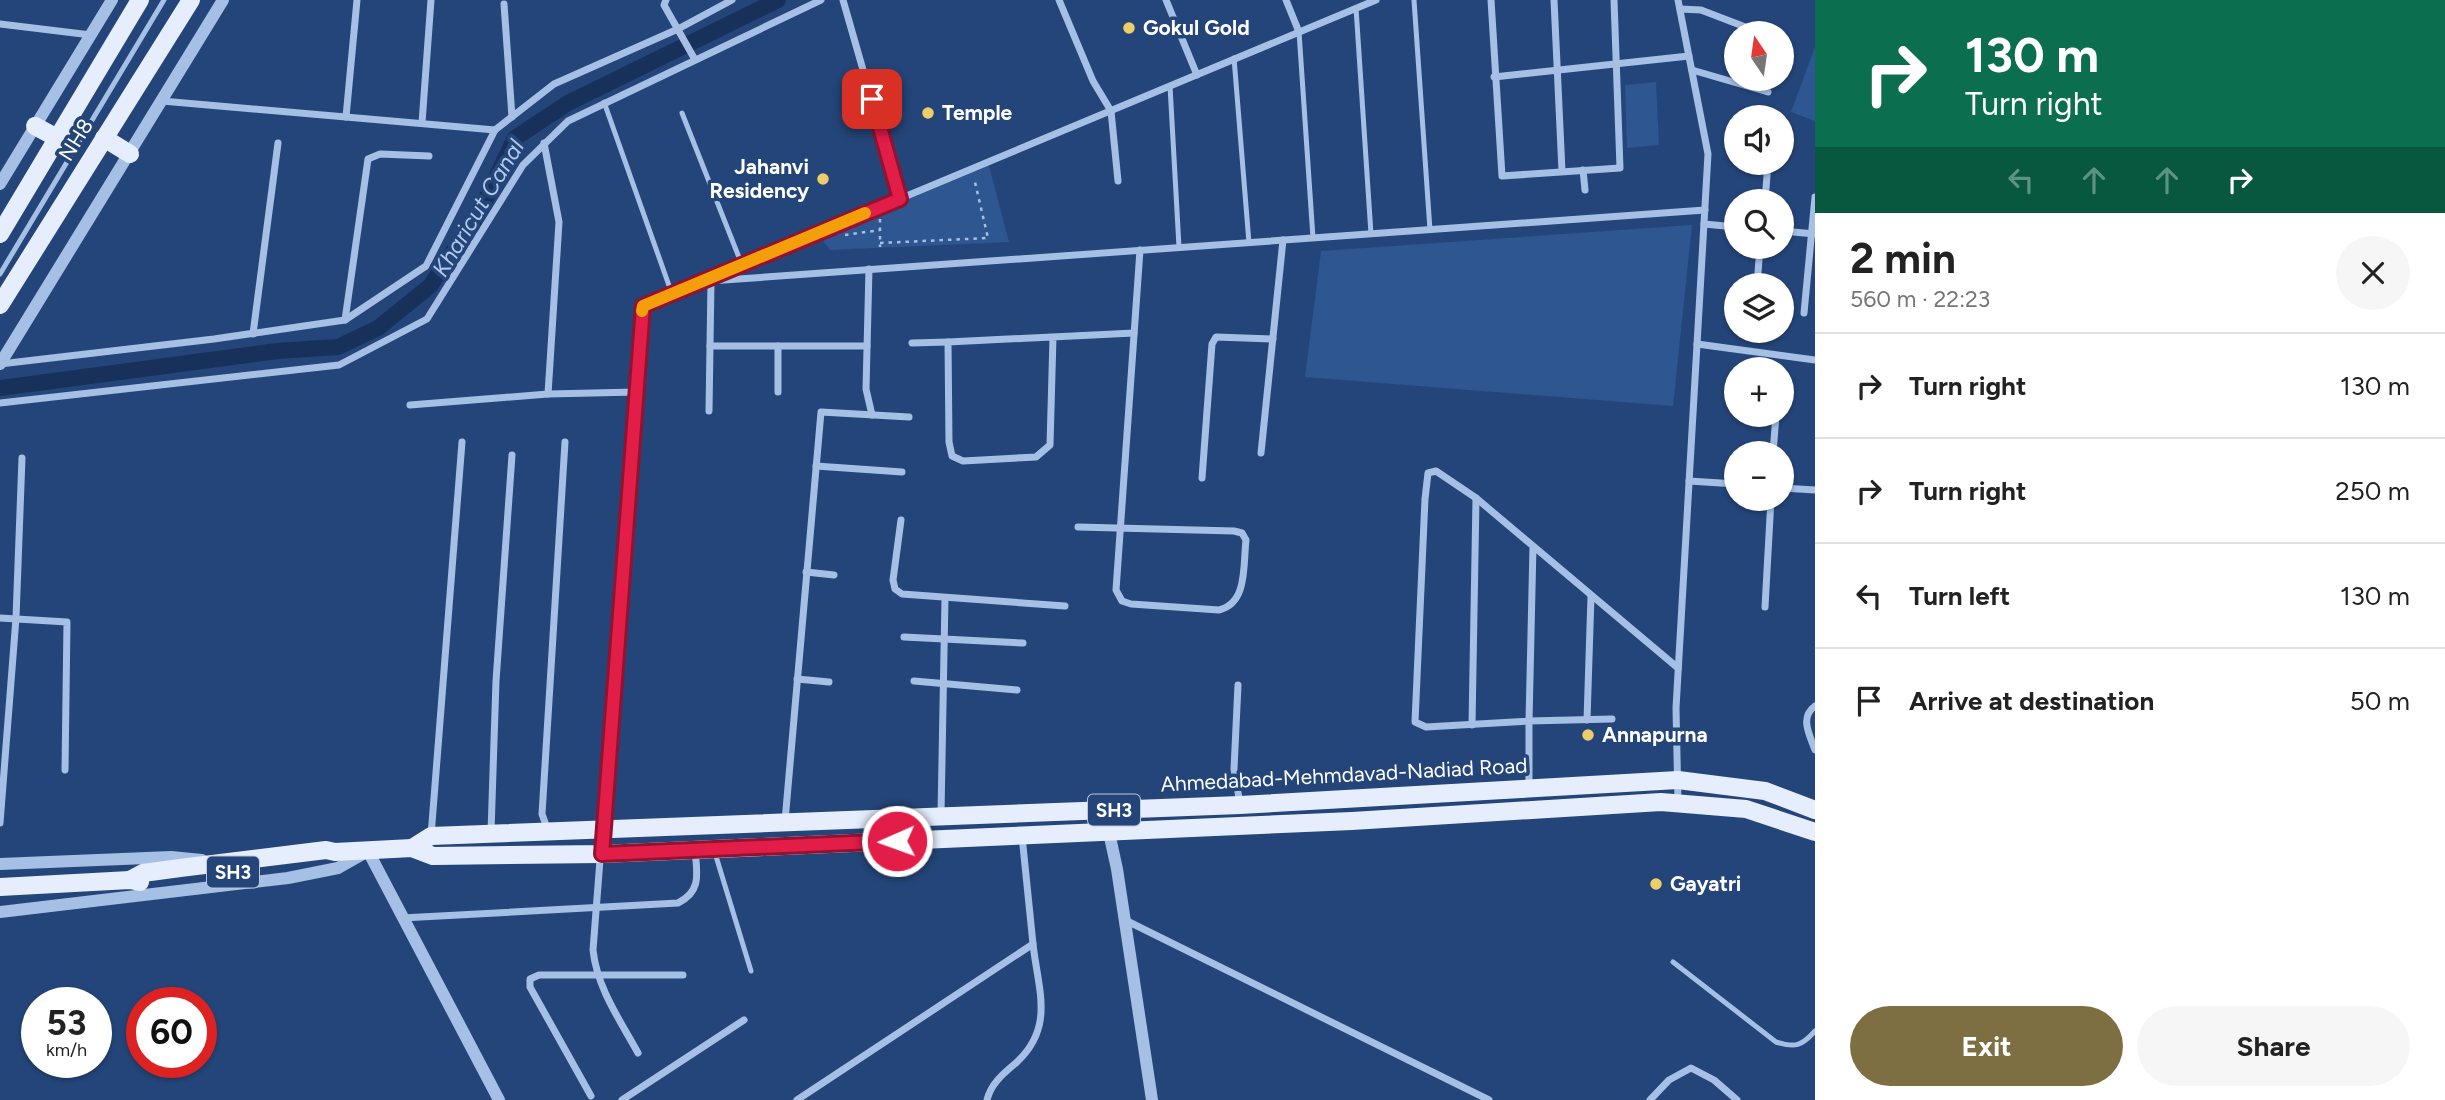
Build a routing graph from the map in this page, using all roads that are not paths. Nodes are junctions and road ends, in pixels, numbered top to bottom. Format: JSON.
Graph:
{"nodes":[{"id":1,"x":111,"y":0,"type":"edge"},
{"id":2,"x":140,"y":0,"type":"edge"},
{"id":3,"x":164,"y":0,"type":"edge"},
{"id":4,"x":191,"y":0,"type":"edge"},
{"id":5,"x":223,"y":0,"type":"edge"},
{"id":6,"x":358,"y":0,"type":"edge"},
{"id":7,"x":431,"y":0,"type":"edge"},
{"id":8,"x":666,"y":0,"type":"edge"},
{"id":9,"x":732,"y":0,"type":"edge"},
{"id":10,"x":821,"y":0,"type":"edge"},
{"id":11,"x":843,"y":0,"type":"edge"},
{"id":12,"x":1059,"y":0,"type":"edge"},
{"id":13,"x":1166,"y":0,"type":"edge"},
{"id":14,"x":1286,"y":0,"type":"edge"},
{"id":15,"x":1376,"y":0,"type":"edge"},
{"id":16,"x":1414,"y":0,"type":"edge"},
{"id":17,"x":1491,"y":0,"type":"edge"},
{"id":18,"x":1554,"y":0,"type":"edge"},
{"id":19,"x":1614,"y":0,"type":"edge"},
{"id":20,"x":1678,"y":0,"type":"edge"},
{"id":21,"x":505,"y":4,"type":"dead end"},
{"id":22,"x":1356,"y":8,"type":"junction"},
{"id":23,"x":1680,"y":9,"type":"junction"},
{"id":24,"x":1731,"y":21,"type":"edge"},
{"id":25,"x":0,"y":24,"type":"edge"},
{"id":26,"x":678,"y":29,"type":"junction"},
{"id":27,"x":1299,"y":32,"type":"junction"},
{"id":28,"x":90,"y":35,"type":"junction"},
{"id":29,"x":1689,"y":56,"type":"junction"},
{"id":30,"x":694,"y":58,"type":"junction"},
{"id":31,"x":1234,"y":58,"type":"junction"},
{"id":32,"x":1616,"y":64,"type":"junction"},
{"id":33,"x":1557,"y":70,"type":"junction"},
{"id":34,"x":1692,"y":70,"type":"junction"},
{"id":35,"x":1197,"y":75,"type":"junction"},
{"id":36,"x":1494,"y":76,"type":"junction"},
{"id":37,"x":1170,"y":86,"type":"junction"},
{"id":38,"x":1768,"y":92,"type":"dead end"},
{"id":39,"x":162,"y":101,"type":"junction"},
{"id":40,"x":604,"y":102,"type":"junction"},
{"id":41,"x":1111,"y":111,"type":"junction"},
{"id":42,"x":682,"y":113,"type":"dead end"},
{"id":43,"x":346,"y":117,"type":"junction"},
{"id":44,"x":512,"y":117,"type":"junction"},
{"id":45,"x":422,"y":124,"type":"junction"},
{"id":46,"x":35,"y":126,"type":"junction"},
{"id":47,"x":495,"y":130,"type":"junction"},
{"id":48,"x":57,"y":138,"type":"junction"},
{"id":49,"x":104,"y":138,"type":"junction"},
{"id":50,"x":278,"y":143,"type":"dead end"},
{"id":51,"x":544,"y":143,"type":"junction"},
{"id":52,"x":130,"y":154,"type":"junction"},
{"id":53,"x":429,"y":156,"type":"dead end"},
{"id":54,"x":1583,"y":170,"type":"junction"},
{"id":55,"x":1562,"y":172,"type":"junction"},
{"id":56,"x":1118,"y":181,"type":"dead end"},
{"id":57,"x":0,"y":184,"type":"edge"},
{"id":58,"x":1585,"y":190,"type":"dead end"},
{"id":59,"x":1815,"y":197,"type":"edge"},
{"id":60,"x":900,"y":199,"type":"junction"},
{"id":61,"x":1705,"y":210,"type":"junction"},
{"id":62,"x":1704,"y":224,"type":"junction"},
{"id":63,"x":1724,"y":226,"type":"edge"},
{"id":64,"x":1430,"y":230,"type":"junction"},
{"id":65,"x":1794,"y":232,"type":"edge"},
{"id":66,"x":0,"y":234,"type":"edge"},
{"id":67,"x":1371,"y":234,"type":"junction"},
{"id":68,"x":1813,"y":234,"type":"edge"},
{"id":69,"x":1313,"y":238,"type":"junction"},
{"id":70,"x":1283,"y":240,"type":"junction"},
{"id":71,"x":1249,"y":243,"type":"junction"},
{"id":72,"x":1179,"y":247,"type":"junction"},
{"id":73,"x":1140,"y":250,"type":"junction"},
{"id":74,"x":742,"y":265,"type":"junction"},
{"id":75,"x":869,"y":269,"type":"junction"},
{"id":76,"x":0,"y":274,"type":"edge"},
{"id":77,"x":707,"y":281,"type":"junction"},
{"id":78,"x":672,"y":294,"type":"junction"},
{"id":79,"x":0,"y":305,"type":"edge"},
{"id":80,"x":1804,"y":313,"type":"dead end"},
{"id":81,"x":345,"y":320,"type":"junction"},
{"id":82,"x":1134,"y":333,"type":"junction"},
{"id":83,"x":253,"y":334,"type":"junction"},
{"id":84,"x":1053,"y":337,"type":"junction"},
{"id":85,"x":1273,"y":339,"type":"junction"},
{"id":86,"x":948,"y":342,"type":"junction"},
{"id":87,"x":912,"y":343,"type":"dead end"},
{"id":88,"x":1697,"y":344,"type":"junction"},
{"id":89,"x":710,"y":346,"type":"junction"},
{"id":90,"x":778,"y":346,"type":"junction"},
{"id":91,"x":867,"y":346,"type":"junction"},
{"id":92,"x":1815,"y":360,"type":"edge"},
{"id":93,"x":0,"y":364,"type":"edge"},
{"id":94,"x":637,"y":392,"type":"junction"},
{"id":95,"x":778,"y":392,"type":"dead end"},
{"id":96,"x":548,"y":394,"type":"junction"},
{"id":97,"x":0,"y":403,"type":"edge"},
{"id":98,"x":410,"y":405,"type":"dead end"},
{"id":99,"x":709,"y":411,"type":"dead end"},
{"id":100,"x":872,"y":415,"type":"junction"},
{"id":101,"x":909,"y":417,"type":"dead end"},
{"id":102,"x":462,"y":442,"type":"dead end"},
{"id":103,"x":565,"y":442,"type":"dead end"},
{"id":104,"x":1261,"y":453,"type":"dead end"},
{"id":105,"x":512,"y":455,"type":"dead end"},
{"id":106,"x":22,"y":458,"type":"dead end"},
{"id":107,"x":816,"y":466,"type":"junction"},
{"id":108,"x":902,"y":472,"type":"dead end"},
{"id":109,"x":1202,"y":478,"type":"dead end"},
{"id":110,"x":1689,"y":481,"type":"junction"},
{"id":111,"x":1724,"y":483,"type":"edge"},
{"id":112,"x":1794,"y":489,"type":"edge"},
{"id":113,"x":1815,"y":490,"type":"edge"},
{"id":114,"x":1476,"y":498,"type":"junction"},
{"id":115,"x":1770,"y":511,"type":"edge"},
{"id":116,"x":901,"y":520,"type":"dead end"},
{"id":117,"x":1078,"y":527,"type":"dead end"},
{"id":118,"x":1120,"y":529,"type":"junction"},
{"id":119,"x":1533,"y":546,"type":"junction"},
{"id":120,"x":806,"y":572,"type":"junction"},
{"id":121,"x":834,"y":575,"type":"dead end"},
{"id":122,"x":1591,"y":596,"type":"junction"},
{"id":123,"x":944,"y":598,"type":"junction"},
{"id":124,"x":1065,"y":606,"type":"dead end"},
{"id":125,"x":1765,"y":607,"type":"dead end"},
{"id":126,"x":0,"y":618,"type":"edge"},
{"id":127,"x":16,"y":618,"type":"junction"},
{"id":128,"x":904,"y":637,"type":"dead end"},
{"id":129,"x":943,"y":639,"type":"junction"},
{"id":130,"x":1023,"y":643,"type":"dead end"},
{"id":131,"x":1678,"y":668,"type":"junction"},
{"id":132,"x":797,"y":679,"type":"junction"},
{"id":133,"x":914,"y":681,"type":"dead end"},
{"id":134,"x":829,"y":682,"type":"dead end"},
{"id":135,"x":942,"y":683,"type":"junction"},
{"id":136,"x":1237,"y":685,"type":"dead end"},
{"id":137,"x":1017,"y":690,"type":"dead end"},
{"id":138,"x":1815,"y":706,"type":"edge"},
{"id":139,"x":1612,"y":719,"type":"dead end"},
{"id":140,"x":1587,"y":720,"type":"junction"},
{"id":141,"x":1529,"y":721,"type":"junction"},
{"id":142,"x":1472,"y":724,"type":"junction"},
{"id":143,"x":1815,"y":750,"type":"edge"},
{"id":144,"x":65,"y":770,"type":"dead end"},
{"id":145,"x":1678,"y":780,"type":"junction"},
{"id":146,"x":1529,"y":787,"type":"junction"},
{"id":147,"x":1678,"y":803,"type":"junction"},
{"id":148,"x":1240,"y":805,"type":"junction"},
{"id":149,"x":1104,"y":810,"type":"junction"},
{"id":150,"x":1815,"y":810,"type":"edge"},
{"id":151,"x":941,"y":814,"type":"junction"},
{"id":152,"x":785,"y":821,"type":"junction"},
{"id":153,"x":0,"y":823,"type":"edge"},
{"id":154,"x":604,"y":830,"type":"junction"},
{"id":155,"x":548,"y":831,"type":"junction"},
{"id":156,"x":1109,"y":832,"type":"junction"},
{"id":157,"x":1815,"y":832,"type":"edge"},
{"id":158,"x":491,"y":834,"type":"junction"},
{"id":159,"x":431,"y":836,"type":"junction"},
{"id":160,"x":1022,"y":836,"type":"junction"},
{"id":161,"x":412,"y":848,"type":"junction"},
{"id":162,"x":714,"y":849,"type":"junction"},
{"id":163,"x":695,"y":850,"type":"junction"},
{"id":164,"x":368,"y":851,"type":"junction"},
{"id":165,"x":335,"y":852,"type":"junction"},
{"id":166,"x":602,"y":854,"type":"junction"},
{"id":167,"x":224,"y":862,"type":"junction"},
{"id":168,"x":0,"y":864,"type":"edge"},
{"id":169,"x":130,"y":880,"type":"junction"},
{"id":170,"x":0,"y":887,"type":"edge"},
{"id":171,"x":598,"y":909,"type":"junction"},
{"id":172,"x":0,"y":912,"type":"edge"},
{"id":173,"x":402,"y":919,"type":"junction"},
{"id":174,"x":1125,"y":920,"type":"junction"},
{"id":175,"x":1033,"y":944,"type":"junction"},
{"id":176,"x":1673,"y":962,"type":"dead end"},
{"id":177,"x":751,"y":971,"type":"dead end"},
{"id":178,"x":598,"y":975,"type":"junction"},
{"id":179,"x":682,"y":975,"type":"dead end"},
{"id":180,"x":744,"y":1020,"type":"dead end"},
{"id":181,"x":1815,"y":1031,"type":"edge"},
{"id":182,"x":638,"y":1053,"type":"dead end"},
{"id":183,"x":591,"y":1096,"type":"dead end"},
{"id":184,"x":499,"y":1100,"type":"edge"},
{"id":185,"x":622,"y":1100,"type":"edge"},
{"id":186,"x":797,"y":1100,"type":"edge"},
{"id":187,"x":987,"y":1100,"type":"edge"},
{"id":188,"x":1152,"y":1100,"type":"edge"},
{"id":189,"x":1489,"y":1100,"type":"edge"},
{"id":190,"x":1650,"y":1100,"type":"edge"},
{"id":191,"x":1737,"y":1100,"type":"edge"}],
"edges":[{"from":1,"to":28,"type":"street"},
{"from":2,"to":48,"type":"main road","name":"NH8"},
{"from":3,"to":76,"type":"lane"},
{"from":4,"to":49,"type":"main road","name":"NH8"},
{"from":5,"to":39,"type":"street"},
{"from":6,"to":43,"type":"street"},
{"from":7,"to":45,"type":"street"},
{"from":8,"to":26,"type":"street"},
{"from":9,"to":26,"type":"street"},
{"from":10,"to":30,"type":"street"},
{"from":11,"to":60,"type":"street"},
{"from":12,"to":41,"type":"street"},
{"from":13,"to":35,"type":"street"},
{"from":14,"to":27,"type":"street"},
{"from":15,"to":22,"type":"street"},
{"from":16,"to":64,"type":"lane"},
{"from":17,"to":36,"type":"street"},
{"from":18,"to":33,"type":"street"},
{"from":19,"to":32,"type":"street"},
{"from":20,"to":23,"type":"street"},
{"from":21,"to":44,"type":"street"},
{"from":22,"to":27,"type":"street"},
{"from":22,"to":67,"type":"lane"},
{"from":23,"to":24,"type":"street"},
{"from":23,"to":29,"type":"street"},
{"from":25,"to":28,"type":"street"},
{"from":26,"to":30,"type":"street"},
{"from":26,"to":44,"type":"street"},
{"from":27,"to":31,"type":"street"},
{"from":27,"to":69,"type":"lane"},
{"from":28,"to":46,"type":"street"},
{"from":29,"to":32,"type":"street"},
{"from":29,"to":34,"type":"street"},
{"from":30,"to":40,"type":"street"},
{"from":31,"to":35,"type":"street"},
{"from":31,"to":71,"type":"lane"},
{"from":32,"to":33,"type":"street"},
{"from":32,"to":54,"type":"street"},
{"from":33,"to":36,"type":"street"},
{"from":33,"to":55,"type":"street"},
{"from":34,"to":38,"type":"street"},
{"from":34,"to":61,"type":"street"},
{"from":35,"to":37,"type":"street"},
{"from":36,"to":55,"type":"street"},
{"from":37,"to":41,"type":"street"},
{"from":37,"to":72,"type":"lane"},
{"from":39,"to":43,"type":"street"},
{"from":39,"to":52,"type":"street"},
{"from":40,"to":51,"type":"street"},
{"from":40,"to":78,"type":"lane"},
{"from":41,"to":56,"type":"street"},
{"from":41,"to":60,"type":"street"},
{"from":42,"to":74,"type":"lane"},
{"from":43,"to":45,"type":"street"},
{"from":44,"to":47,"type":"street"},
{"from":45,"to":47,"type":"street"},
{"from":46,"to":48,"type":"main road"},
{"from":46,"to":57,"type":"street"},
{"from":47,"to":81,"type":"street"},
{"from":48,"to":66,"type":"main road","name":"NH8"},
{"from":49,"to":52,"type":"main road"},
{"from":49,"to":79,"type":"main road","name":"NH8"},
{"from":50,"to":83,"type":"street"},
{"from":51,"to":96,"type":"street"},
{"from":51,"to":97,"type":"street"},
{"from":52,"to":93,"type":"street"},
{"from":53,"to":81,"type":"street"},
{"from":54,"to":55,"type":"street"},
{"from":54,"to":58,"type":"street"},
{"from":59,"to":68,"type":"street"},
{"from":60,"to":74,"type":"street"},
{"from":61,"to":62,"type":"street"},
{"from":61,"to":64,"type":"street"},
{"from":62,"to":63,"type":"street"},
{"from":62,"to":88,"type":"street"},
{"from":64,"to":67,"type":"street"},
{"from":65,"to":68,"type":"street"},
{"from":67,"to":69,"type":"street"},
{"from":68,"to":80,"type":"street"},
{"from":69,"to":70,"type":"street"},
{"from":70,"to":71,"type":"street"},
{"from":70,"to":85,"type":"street"},
{"from":71,"to":72,"type":"street"},
{"from":72,"to":73,"type":"street"},
{"from":73,"to":75,"type":"street"},
{"from":73,"to":82,"type":"street"},
{"from":74,"to":77,"type":"street"},
{"from":75,"to":77,"type":"street"},
{"from":75,"to":91,"type":"street"},
{"from":77,"to":78,"type":"street"},
{"from":77,"to":89,"type":"street"},
{"from":78,"to":94,"type":"street"},
{"from":81,"to":83,"type":"street"},
{"from":82,"to":84,"type":"street"},
{"from":82,"to":118,"type":"street"},
{"from":83,"to":93,"type":"street"},
{"from":84,"to":86,"type":"street"},
{"from":84,"to":86,"type":"street"},
{"from":85,"to":104,"type":"street"},
{"from":85,"to":109,"type":"street"},
{"from":86,"to":87,"type":"street"},
{"from":88,"to":92,"type":"street"},
{"from":88,"to":110,"type":"street"},
{"from":89,"to":90,"type":"street"},
{"from":89,"to":99,"type":"street"},
{"from":90,"to":91,"type":"street"},
{"from":90,"to":95,"type":"street"},
{"from":91,"to":100,"type":"street"},
{"from":94,"to":96,"type":"street"},
{"from":94,"to":154,"type":"street"},
{"from":96,"to":98,"type":"street"},
{"from":100,"to":101,"type":"street"},
{"from":100,"to":107,"type":"street"},
{"from":102,"to":159,"type":"street"},
{"from":103,"to":155,"type":"street"},
{"from":105,"to":158,"type":"street"},
{"from":106,"to":127,"type":"street"},
{"from":107,"to":108,"type":"street"},
{"from":107,"to":120,"type":"street"},
{"from":110,"to":111,"type":"street"},
{"from":110,"to":131,"type":"street"},
{"from":112,"to":113,"type":"street"},
{"from":114,"to":119,"type":"street"},
{"from":114,"to":142,"type":"street"},
{"from":114,"to":142,"type":"street"},
{"from":115,"to":125,"type":"street"},
{"from":116,"to":123,"type":"street"},
{"from":117,"to":118,"type":"street"},
{"from":118,"to":118,"type":"street"},
{"from":119,"to":122,"type":"street"},
{"from":119,"to":141,"type":"street"},
{"from":120,"to":121,"type":"street"},
{"from":120,"to":132,"type":"street"},
{"from":122,"to":131,"type":"street"},
{"from":122,"to":140,"type":"street"},
{"from":123,"to":124,"type":"street"},
{"from":123,"to":129,"type":"street"},
{"from":126,"to":127,"type":"street"},
{"from":127,"to":144,"type":"street"},
{"from":127,"to":153,"type":"street"},
{"from":128,"to":129,"type":"street"},
{"from":129,"to":130,"type":"street"},
{"from":129,"to":135,"type":"street"},
{"from":131,"to":145,"type":"street"},
{"from":132,"to":134,"type":"street"},
{"from":132,"to":152,"type":"street"},
{"from":133,"to":135,"type":"street"},
{"from":135,"to":137,"type":"street"},
{"from":135,"to":151,"type":"street"},
{"from":136,"to":148,"type":"street"},
{"from":138,"to":143,"type":"street"},
{"from":139,"to":140,"type":"street"},
{"from":140,"to":141,"type":"street"},
{"from":141,"to":142,"type":"street"},
{"from":141,"to":146,"type":"street"},
{"from":145,"to":146,"type":"main road","name":"Ahmedabad-Mehmdavad-Nadiad Road","number":"SH3"},
{"from":145,"to":147,"type":"street"},
{"from":145,"to":150,"type":"main road","name":"Ahmedabad-Mehmdavad-Nadiad Road","number":"SH3"},
{"from":146,"to":148,"type":"main road","name":"Ahmedabad-Mehmdavad-Nadiad Road","number":"SH3"},
{"from":147,"to":156,"type":"main road"},
{"from":147,"to":157,"type":"main road"},
{"from":148,"to":149,"type":"main road","name":"Ahmedabad-Mehmdavad-Nadiad Road","number":"SH3"},
{"from":149,"to":151,"type":"main road","name":"Ahmedabad-Mehmdavad-Nadiad Road","number":"SH3"},
{"from":149,"to":156,"type":"street"},
{"from":151,"to":152,"type":"main road","name":"Ahmedabad-Mehmdavad-Nadiad Road","number":"SH3"},
{"from":152,"to":154,"type":"main road","name":"Ahmedabad-Mehmdavad-Nadiad Road","number":"SH3"},
{"from":154,"to":155,"type":"main road","name":"Ahmedabad-Mehmdavad-Nadiad Road","number":"SH3"},
{"from":154,"to":166,"type":"street"},
{"from":155,"to":158,"type":"main road","name":"Ahmedabad-Mehmdavad-Nadiad Road","number":"SH3"},
{"from":156,"to":160,"type":"main road"},
{"from":156,"to":174,"type":"street"},
{"from":158,"to":159,"type":"main road","name":"Ahmedabad-Mehmdavad-Nadiad Road","number":"SH3"},
{"from":159,"to":161,"type":"main road"},
{"from":160,"to":162,"type":"main road"},
{"from":160,"to":175,"type":"street"},
{"from":161,"to":164,"type":"main road"},
{"from":161,"to":166,"type":"main road"},
{"from":162,"to":163,"type":"main road"},
{"from":162,"to":177,"type":"lane"},
{"from":163,"to":166,"type":"main road"},
{"from":163,"to":171,"type":"street"},
{"from":164,"to":165,"type":"main road"},
{"from":164,"to":172,"type":"street"},
{"from":164,"to":173,"type":"street"},
{"from":165,"to":167,"type":"main road"},
{"from":165,"to":169,"type":"main road","number":"SH3"},
{"from":166,"to":171,"type":"street"},
{"from":167,"to":168,"type":"street","number":"SH3"},
{"from":167,"to":169,"type":"main road"},
{"from":169,"to":170,"type":"main road","number":"SH3"},
{"from":171,"to":173,"type":"street"},
{"from":171,"to":178,"type":"street"},
{"from":173,"to":184,"type":"street"},
{"from":174,"to":188,"type":"street"},
{"from":174,"to":189,"type":"street"},
{"from":175,"to":186,"type":"street"},
{"from":175,"to":187,"type":"street"},
{"from":176,"to":181,"type":"lane"},
{"from":178,"to":179,"type":"street"},
{"from":178,"to":182,"type":"street"},
{"from":178,"to":183,"type":"street"},
{"from":180,"to":185,"type":"street"},
{"from":190,"to":191,"type":"street"}]}
